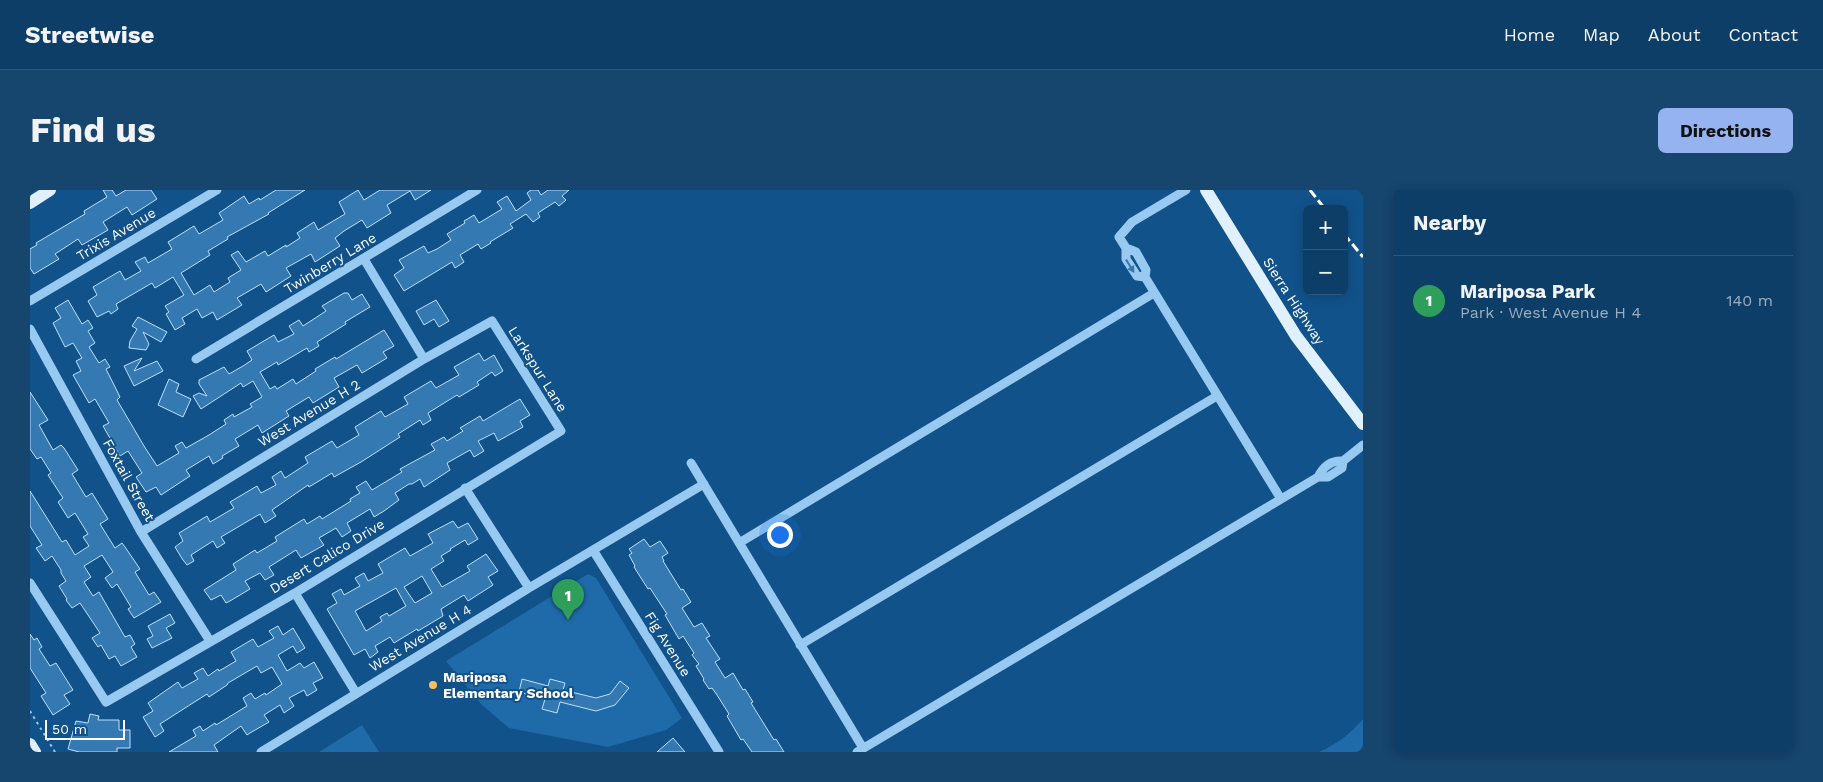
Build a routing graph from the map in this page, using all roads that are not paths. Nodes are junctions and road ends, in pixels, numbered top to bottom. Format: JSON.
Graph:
{"nodes":[{"id":1,"x":50,"y":190,"type":"edge"},
{"id":2,"x":217,"y":190,"type":"edge"},
{"id":3,"x":477,"y":190,"type":"edge"},
{"id":4,"x":1186,"y":190,"type":"edge"},
{"id":5,"x":1206,"y":190,"type":"edge"},
{"id":6,"x":30,"y":203,"type":"edge"},
{"id":7,"x":364,"y":259,"type":"junction"},
{"id":8,"x":1154,"y":293,"type":"junction"},
{"id":9,"x":30,"y":301,"type":"edge"},
{"id":10,"x":492,"y":321,"type":"joint"},
{"id":11,"x":30,"y":329,"type":"edge"},
{"id":12,"x":196,"y":359,"type":"dead end"},
{"id":13,"x":424,"y":359,"type":"junction"},
{"id":14,"x":1217,"y":396,"type":"junction"},
{"id":15,"x":1363,"y":424,"type":"edge"},
{"id":16,"x":560,"y":432,"type":"joint"},
{"id":17,"x":1363,"y":445,"type":"edge"},
{"id":18,"x":691,"y":463,"type":"dead end"},
{"id":19,"x":704,"y":484,"type":"junction"},
{"id":20,"x":465,"y":488,"type":"junction"},
{"id":21,"x":1280,"y":499,"type":"junction"},
{"id":22,"x":141,"y":532,"type":"junction"},
{"id":23,"x":739,"y":543,"type":"junction"},
{"id":24,"x":593,"y":550,"type":"junction"},
{"id":25,"x":30,"y":583,"type":"edge"},
{"id":26,"x":529,"y":588,"type":"junction"},
{"id":27,"x":294,"y":593,"type":"junction"},
{"id":28,"x":210,"y":641,"type":"junction"},
{"id":29,"x":800,"y":645,"type":"junction"},
{"id":30,"x":356,"y":693,"type":"junction"},
{"id":31,"x":30,"y":744,"type":"edge"},
{"id":32,"x":274,"y":749,"type":"edge"},
{"id":33,"x":860,"y":750,"type":"edge"},
{"id":34,"x":35,"y":752,"type":"edge"},
{"id":35,"x":262,"y":752,"type":"edge"},
{"id":36,"x":719,"y":752,"type":"edge"}],
"edges":[{"from":1,"to":6,"type":"main road"},
{"from":2,"to":9,"type":"street","name":"Trixis Avenue"},
{"from":3,"to":7,"type":"street","name":"Twinberry Lane"},
{"from":4,"to":8,"type":"street"},
{"from":5,"to":15,"type":"main road","name":"Sierra Highway"},
{"from":7,"to":12,"type":"street","name":"Twinberry Lane"},
{"from":7,"to":13,"type":"street"},
{"from":8,"to":14,"type":"street"},
{"from":8,"to":23,"type":"street"},
{"from":10,"to":13,"type":"street","name":"West Avenue H 2"},
{"from":10,"to":16,"type":"street","name":"Larkspur Lane"},
{"from":11,"to":22,"type":"street","name":"Foxtail Street"},
{"from":13,"to":22,"type":"street","name":"West Avenue H 2"},
{"from":14,"to":21,"type":"street"},
{"from":14,"to":29,"type":"street"},
{"from":16,"to":20,"type":"street","name":"Desert Calico Drive"},
{"from":17,"to":21,"type":"street"},
{"from":18,"to":19,"type":"street"},
{"from":19,"to":23,"type":"street"},
{"from":19,"to":24,"type":"street","name":"West Avenue H 4"},
{"from":20,"to":26,"type":"street"},
{"from":20,"to":27,"type":"street","name":"Desert Calico Drive"},
{"from":21,"to":33,"type":"street"},
{"from":22,"to":28,"type":"street","name":"Foxtail Street"},
{"from":23,"to":29,"type":"street"},
{"from":24,"to":26,"type":"street","name":"West Avenue H 4"},
{"from":24,"to":36,"type":"street","name":"Fig Avenue"},
{"from":25,"to":28,"type":"street","name":"Desert Calico Drive"},
{"from":26,"to":30,"type":"street","name":"West Avenue H 4"},
{"from":27,"to":28,"type":"street","name":"Desert Calico Drive"},
{"from":27,"to":30,"type":"street"},
{"from":29,"to":33,"type":"street"},
{"from":30,"to":32,"type":"street","name":"West Avenue H 4"},
{"from":31,"to":34,"type":"main road"},
{"from":32,"to":35,"type":"street","name":"West Avenue H 4"}]}
